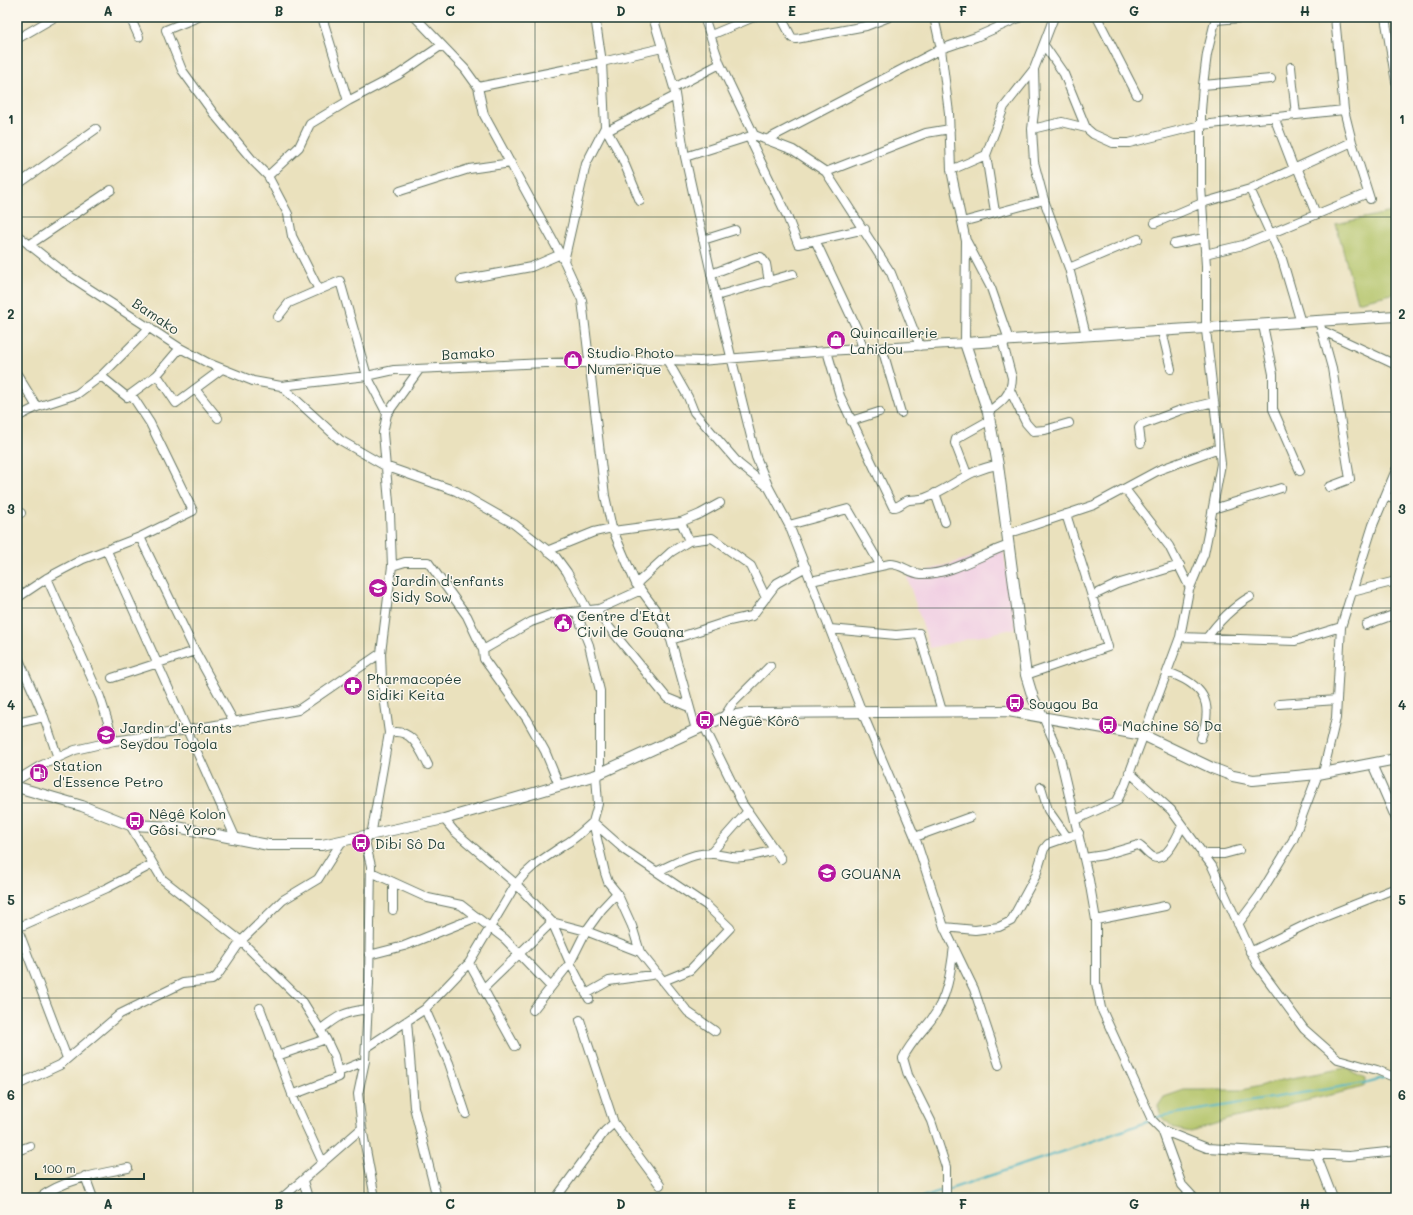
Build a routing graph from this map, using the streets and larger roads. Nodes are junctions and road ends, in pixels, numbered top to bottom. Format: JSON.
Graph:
{"nodes":[{"id":1,"x":55,"y":17,"type":"edge"},
{"id":2,"x":130,"y":17,"type":"edge"},
{"id":3,"x":198,"y":17,"type":"edge"},
{"id":4,"x":322,"y":17,"type":"edge"},
{"id":5,"x":415,"y":17,"type":"edge"},
{"id":6,"x":595,"y":17,"type":"edge"},
{"id":7,"x":653,"y":17,"type":"edge"},
{"id":8,"x":704,"y":17,"type":"edge"},
{"id":9,"x":754,"y":17,"type":"edge"},
{"id":10,"x":781,"y":17,"type":"edge"},
{"id":11,"x":889,"y":17,"type":"edge"},
{"id":12,"x":934,"y":17,"type":"edge"},
{"id":13,"x":998,"y":17,"type":"edge"},
{"id":14,"x":1021,"y":17,"type":"edge"},
{"id":15,"x":1054,"y":17,"type":"edge"},
{"id":16,"x":1098,"y":17,"type":"edge"},
{"id":17,"x":1254,"y":17,"type":"edge"},
{"id":18,"x":1335,"y":17,"type":"edge"},
{"id":19,"x":1385,"y":17,"type":"edge"},
{"id":20,"x":1216,"y":18,"type":"edge"},
{"id":21,"x":1001,"y":26,"type":"junction"},
{"id":22,"x":711,"y":35,"type":"junction"},
{"id":23,"x":139,"y":37,"type":"dead end"},
{"id":24,"x":17,"y":39,"type":"edge"},
{"id":25,"x":442,"y":45,"type":"junction"},
{"id":26,"x":1044,"y":45,"type":"junction"},
{"id":27,"x":662,"y":48,"type":"junction"},
{"id":28,"x":941,"y":49,"type":"junction"},
{"id":29,"x":602,"y":62,"type":"junction"},
{"id":30,"x":720,"y":64,"type":"junction"},
{"id":31,"x":1291,"y":67,"type":"dead end"},
{"id":32,"x":1034,"y":69,"type":"junction"},
{"id":33,"x":1271,"y":79,"type":"dead end"},
{"id":34,"x":1396,"y":82,"type":"edge"},
{"id":35,"x":1203,"y":85,"type":"junction"},
{"id":36,"x":478,"y":87,"type":"junction"},
{"id":37,"x":675,"y":92,"type":"junction"},
{"id":38,"x":1137,"y":95,"type":"dead end"},
{"id":39,"x":348,"y":101,"type":"junction"},
{"id":40,"x":1344,"y":110,"type":"junction"},
{"id":41,"x":1296,"y":115,"type":"junction"},
{"id":42,"x":1274,"y":117,"type":"junction"},
{"id":43,"x":1201,"y":125,"type":"junction"},
{"id":44,"x":1032,"y":128,"type":"junction"},
{"id":45,"x":1086,"y":128,"type":"junction"},
{"id":46,"x":96,"y":129,"type":"dead end"},
{"id":47,"x":606,"y":129,"type":"junction"},
{"id":48,"x":950,"y":129,"type":"junction"},
{"id":49,"x":751,"y":136,"type":"junction"},
{"id":50,"x":766,"y":140,"type":"junction"},
{"id":51,"x":1352,"y":142,"type":"junction"},
{"id":52,"x":986,"y":155,"type":"junction"},
{"id":53,"x":685,"y":157,"type":"junction"},
{"id":54,"x":510,"y":163,"type":"junction"},
{"id":55,"x":1295,"y":168,"type":"junction"},
{"id":56,"x":952,"y":170,"type":"junction"},
{"id":57,"x":826,"y":172,"type":"junction"},
{"id":58,"x":268,"y":176,"type":"junction"},
{"id":59,"x":17,"y":185,"type":"edge"},
{"id":60,"x":1250,"y":188,"type":"junction"},
{"id":61,"x":112,"y":190,"type":"dead end"},
{"id":62,"x":400,"y":191,"type":"dead end"},
{"id":63,"x":1044,"y":200,"type":"junction"},
{"id":64,"x":640,"y":201,"type":"dead end"},
{"id":65,"x":1202,"y":203,"type":"junction"},
{"id":66,"x":995,"y":212,"type":"junction"},
{"id":67,"x":1316,"y":214,"type":"junction"},
{"id":68,"x":962,"y":222,"type":"junction"},
{"id":69,"x":1155,"y":223,"type":"dead end"},
{"id":70,"x":865,"y":229,"type":"junction"},
{"id":71,"x":734,"y":230,"type":"dead end"},
{"id":72,"x":1269,"y":234,"type":"junction"},
{"id":73,"x":17,"y":235,"type":"edge"},
{"id":74,"x":1204,"y":238,"type":"junction"},
{"id":75,"x":1138,"y":239,"type":"dead end"},
{"id":76,"x":703,"y":240,"type":"junction"},
{"id":77,"x":815,"y":240,"type":"junction"},
{"id":78,"x":966,"y":241,"type":"junction"},
{"id":79,"x":29,"y":244,"type":"junction"},
{"id":80,"x":1174,"y":244,"type":"dead end"},
{"id":81,"x":1205,"y":254,"type":"junction"},
{"id":82,"x":562,"y":257,"type":"junction"},
{"id":83,"x":1070,"y":268,"type":"junction"},
{"id":84,"x":711,"y":274,"type":"junction"},
{"id":85,"x":793,"y":274,"type":"dead end"},
{"id":86,"x":461,"y":280,"type":"dead end"},
{"id":87,"x":769,"y":282,"type":"junction"},
{"id":88,"x":319,"y":290,"type":"junction"},
{"id":89,"x":716,"y":296,"type":"junction"},
{"id":90,"x":1396,"y":316,"type":"edge"},
{"id":91,"x":278,"y":317,"type":"dead end"},
{"id":92,"x":1301,"y":323,"type":"junction"},
{"id":93,"x":1263,"y":325,"type":"junction"},
{"id":94,"x":1320,"y":326,"type":"junction"},
{"id":95,"x":150,"y":327,"type":"junction"},
{"id":96,"x":1206,"y":328,"type":"junction"},
{"id":97,"x":1162,"y":331,"type":"junction"},
{"id":98,"x":1086,"y":335,"type":"junction"},
{"id":99,"x":1006,"y":340,"type":"junction"},
{"id":100,"x":965,"y":343,"type":"junction"},
{"id":101,"x":920,"y":346,"type":"junction"},
{"id":102,"x":180,"y":348,"type":"junction"},
{"id":103,"x":882,"y":348,"type":"junction"},
{"id":104,"x":863,"y":349,"type":"junction"},
{"id":105,"x":828,"y":351,"type":"junction"},
{"id":106,"x":730,"y":358,"type":"junction"},
{"id":107,"x":668,"y":360,"type":"junction"},
{"id":108,"x":590,"y":363,"type":"junction"},
{"id":109,"x":1396,"y":365,"type":"edge"},
{"id":110,"x":222,"y":369,"type":"junction"},
{"id":111,"x":1171,"y":369,"type":"dead end"},
{"id":112,"x":419,"y":370,"type":"junction"},
{"id":113,"x":17,"y":374,"type":"edge"},
{"id":114,"x":157,"y":375,"type":"junction"},
{"id":115,"x":101,"y":376,"type":"junction"},
{"id":116,"x":367,"y":376,"type":"junction"},
{"id":117,"x":281,"y":386,"type":"junction"},
{"id":118,"x":195,"y":389,"type":"junction"},
{"id":119,"x":1010,"y":390,"type":"junction"},
{"id":120,"x":131,"y":394,"type":"junction"},
{"id":121,"x":1214,"y":402,"type":"junction"},
{"id":122,"x":37,"y":407,"type":"junction"},
{"id":123,"x":879,"y":412,"type":"dead end"},
{"id":124,"x":901,"y":413,"type":"dead end"},
{"id":125,"x":387,"y":414,"type":"junction"},
{"id":126,"x":989,"y":416,"type":"junction"},
{"id":127,"x":17,"y":417,"type":"edge"},
{"id":128,"x":218,"y":418,"type":"dead end"},
{"id":129,"x":851,"y":421,"type":"junction"},
{"id":130,"x":1069,"y":423,"type":"dead end"},
{"id":131,"x":1142,"y":443,"type":"dead end"},
{"id":132,"x":1219,"y":448,"type":"junction"},
{"id":133,"x":998,"y":465,"type":"junction"},
{"id":134,"x":385,"y":466,"type":"junction"},
{"id":135,"x":1300,"y":471,"type":"dead end"},
{"id":136,"x":1396,"y":472,"type":"edge"},
{"id":137,"x":967,"y":474,"type":"junction"},
{"id":138,"x":1329,"y":487,"type":"dead end"},
{"id":139,"x":769,"y":488,"type":"junction"},
{"id":140,"x":1281,"y":488,"type":"dead end"},
{"id":141,"x":1125,"y":489,"type":"junction"},
{"id":142,"x":935,"y":493,"type":"junction"},
{"id":143,"x":1385,"y":496,"type":"junction"},
{"id":144,"x":1396,"y":500,"type":"edge"},
{"id":145,"x":720,"y":503,"type":"dead end"},
{"id":146,"x":1213,"y":509,"type":"junction"},
{"id":147,"x":1066,"y":514,"type":"junction"},
{"id":148,"x":681,"y":522,"type":"junction"},
{"id":149,"x":945,"y":522,"type":"dead end"},
{"id":150,"x":789,"y":526,"type":"junction"},
{"id":151,"x":613,"y":529,"type":"junction"},
{"id":152,"x":1007,"y":534,"type":"junction"},
{"id":153,"x":140,"y":537,"type":"junction"},
{"id":154,"x":689,"y":541,"type":"junction"},
{"id":155,"x":1008,"y":545,"type":"junction"},
{"id":156,"x":547,"y":550,"type":"junction"},
{"id":157,"x":107,"y":551,"type":"junction"},
{"id":158,"x":392,"y":566,"type":"junction"},
{"id":159,"x":806,"y":566,"type":"junction"},
{"id":160,"x":882,"y":566,"type":"junction"},
{"id":161,"x":1180,"y":566,"type":"junction"},
{"id":162,"x":48,"y":578,"type":"junction"},
{"id":163,"x":812,"y":581,"type":"junction"},
{"id":164,"x":1396,"y":582,"type":"edge"},
{"id":165,"x":638,"y":587,"type":"junction"},
{"id":166,"x":1190,"y":588,"type":"junction"},
{"id":167,"x":1352,"y":592,"type":"junction"},
{"id":168,"x":1092,"y":596,"type":"junction"},
{"id":169,"x":1250,"y":597,"type":"dead end"},
{"id":170,"x":17,"y":598,"type":"edge"},
{"id":171,"x":766,"y":598,"type":"junction"},
{"id":172,"x":592,"y":610,"type":"junction"},
{"id":173,"x":576,"y":612,"type":"junction"},
{"id":174,"x":1396,"y":614,"type":"edge"},
{"id":175,"x":1366,"y":625,"type":"dead end"},
{"id":176,"x":1341,"y":627,"type":"junction"},
{"id":177,"x":830,"y":629,"type":"junction"},
{"id":178,"x":1180,"y":636,"type":"junction"},
{"id":179,"x":1207,"y":638,"type":"junction"},
{"id":180,"x":671,"y":640,"type":"junction"},
{"id":181,"x":196,"y":650,"type":"junction"},
{"id":182,"x":483,"y":650,"type":"junction"},
{"id":183,"x":381,"y":653,"type":"junction"},
{"id":184,"x":17,"y":655,"type":"edge"},
{"id":185,"x":157,"y":663,"type":"junction"},
{"id":186,"x":770,"y":666,"type":"dead end"},
{"id":187,"x":1168,"y":672,"type":"junction"},
{"id":188,"x":1026,"y":675,"type":"junction"},
{"id":189,"x":112,"y":678,"type":"dead end"},
{"id":190,"x":1337,"y":700,"type":"junction"},
{"id":191,"x":1279,"y":704,"type":"dead end"},
{"id":192,"x":689,"y":707,"type":"junction"},
{"id":193,"x":862,"y":712,"type":"junction"},
{"id":194,"x":942,"y":712,"type":"junction"},
{"id":195,"x":44,"y":717,"type":"junction"},
{"id":196,"x":724,"y":717,"type":"junction"},
{"id":197,"x":1043,"y":717,"type":"junction"},
{"id":198,"x":234,"y":722,"type":"junction"},
{"id":199,"x":17,"y":724,"type":"edge"},
{"id":200,"x":700,"y":728,"type":"junction"},
{"id":201,"x":188,"y":730,"type":"junction"},
{"id":202,"x":389,"y":732,"type":"junction"},
{"id":203,"x":1143,"y":735,"type":"junction"},
{"id":204,"x":1201,"y":738,"type":"dead end"},
{"id":205,"x":114,"y":741,"type":"junction"},
{"id":206,"x":58,"y":758,"type":"junction"},
{"id":207,"x":1396,"y":759,"type":"edge"},
{"id":208,"x":1372,"y":764,"type":"junction"},
{"id":209,"x":428,"y":766,"type":"dead end"},
{"id":210,"x":1129,"y":772,"type":"junction"},
{"id":211,"x":1320,"y":773,"type":"junction"},
{"id":212,"x":598,"y":774,"type":"junction"},
{"id":213,"x":17,"y":780,"type":"edge"},
{"id":214,"x":559,"y":785,"type":"junction"},
{"id":215,"x":17,"y":787,"type":"edge"},
{"id":216,"x":1040,"y":787,"type":"dead end"},
{"id":217,"x":748,"y":811,"type":"junction"},
{"id":218,"x":970,"y":816,"type":"dead end"},
{"id":219,"x":444,"y":819,"type":"junction"},
{"id":220,"x":1396,"y":819,"type":"edge"},
{"id":221,"x":1075,"y":820,"type":"junction"},
{"id":222,"x":593,"y":822,"type":"junction"},
{"id":223,"x":130,"y":825,"type":"junction"},
{"id":224,"x":1182,"y":826,"type":"junction"},
{"id":225,"x":1078,"y":833,"type":"junction"},
{"id":226,"x":368,"y":836,"type":"junction"},
{"id":227,"x":915,"y":837,"type":"junction"},
{"id":228,"x":1067,"y":837,"type":"junction"},
{"id":229,"x":236,"y":839,"type":"junction"},
{"id":230,"x":342,"y":842,"type":"junction"},
{"id":231,"x":775,"y":850,"type":"junction"},
{"id":232,"x":1239,"y":850,"type":"dead end"},
{"id":233,"x":710,"y":854,"type":"junction"},
{"id":234,"x":1202,"y":854,"type":"junction"},
{"id":235,"x":1084,"y":858,"type":"junction"},
{"id":236,"x":781,"y":859,"type":"dead end"},
{"id":237,"x":153,"y":864,"type":"junction"},
{"id":238,"x":371,"y":872,"type":"junction"},
{"id":239,"x":658,"y":872,"type":"junction"},
{"id":240,"x":393,"y":882,"type":"junction"},
{"id":241,"x":516,"y":884,"type":"junction"},
{"id":242,"x":1396,"y":888,"type":"edge"},
{"id":243,"x":617,"y":893,"type":"junction"},
{"id":244,"x":1165,"y":906,"type":"dead end"},
{"id":245,"x":393,"y":910,"type":"dead end"},
{"id":246,"x":476,"y":917,"type":"junction"},
{"id":247,"x":1096,"y":920,"type":"junction"},
{"id":248,"x":552,"y":922,"type":"junction"},
{"id":249,"x":1238,"y":924,"type":"junction"},
{"id":250,"x":944,"y":927,"type":"junction"},
{"id":251,"x":17,"y":928,"type":"edge"},
{"id":252,"x":490,"y":928,"type":"junction"},
{"id":253,"x":586,"y":931,"type":"junction"},
{"id":254,"x":240,"y":941,"type":"junction"},
{"id":255,"x":954,"y":946,"type":"junction"},
{"id":256,"x":640,"y":952,"type":"junction"},
{"id":257,"x":1250,"y":952,"type":"junction"},
{"id":258,"x":519,"y":954,"type":"junction"},
{"id":259,"x":369,"y":955,"type":"junction"},
{"id":260,"x":469,"y":963,"type":"junction"},
{"id":261,"x":570,"y":963,"type":"junction"},
{"id":262,"x":658,"y":974,"type":"junction"},
{"id":263,"x":663,"y":981,"type":"junction"},
{"id":264,"x":551,"y":987,"type":"junction"},
{"id":265,"x":483,"y":989,"type":"junction"},
{"id":266,"x":260,"y":1008,"type":"dead end"},
{"id":267,"x":368,"y":1009,"type":"junction"},
{"id":268,"x":425,"y":1009,"type":"junction"},
{"id":269,"x":533,"y":1010,"type":"dead end"},
{"id":270,"x":580,"y":1020,"type":"dead end"},
{"id":271,"x":407,"y":1021,"type":"junction"},
{"id":272,"x":320,"y":1030,"type":"junction"},
{"id":273,"x":715,"y":1031,"type":"dead end"},
{"id":274,"x":326,"y":1039,"type":"junction"},
{"id":275,"x":515,"y":1046,"type":"dead end"},
{"id":276,"x":366,"y":1048,"type":"junction"},
{"id":277,"x":277,"y":1056,"type":"junction"},
{"id":278,"x":67,"y":1058,"type":"junction"},
{"id":279,"x":365,"y":1061,"type":"junction"},
{"id":280,"x":999,"y":1065,"type":"dead end"},
{"id":281,"x":338,"y":1072,"type":"junction"},
{"id":282,"x":1396,"y":1078,"type":"edge"},
{"id":283,"x":17,"y":1085,"type":"edge"},
{"id":284,"x":292,"y":1095,"type":"junction"},
{"id":285,"x":466,"y":1114,"type":"dead end"},
{"id":286,"x":614,"y":1123,"type":"junction"},
{"id":287,"x":362,"y":1128,"type":"junction"},
{"id":288,"x":1162,"y":1130,"type":"junction"},
{"id":289,"x":30,"y":1146,"type":"dead end"},
{"id":290,"x":17,"y":1151,"type":"edge"},
{"id":291,"x":1396,"y":1151,"type":"edge"},
{"id":292,"x":1316,"y":1154,"type":"junction"},
{"id":293,"x":323,"y":1162,"type":"junction"},
{"id":294,"x":128,"y":1168,"type":"dead end"},
{"id":295,"x":85,"y":1176,"type":"junction"},
{"id":296,"x":303,"y":1180,"type":"junction"},
{"id":297,"x":660,"y":1186,"type":"dead end"},
{"id":298,"x":39,"y":1198,"type":"edge"},
{"id":299,"x":93,"y":1198,"type":"edge"},
{"id":300,"x":282,"y":1198,"type":"edge"},
{"id":301,"x":308,"y":1198,"type":"edge"},
{"id":302,"x":375,"y":1198,"type":"edge"},
{"id":303,"x":437,"y":1198,"type":"edge"},
{"id":304,"x":556,"y":1198,"type":"edge"},
{"id":305,"x":946,"y":1198,"type":"edge"},
{"id":306,"x":1194,"y":1198,"type":"edge"},
{"id":307,"x":1333,"y":1198,"type":"edge"}],
"edges":[{"from":1,"to":24,"type":"street"},
{"from":2,"to":23,"type":"street"},
{"from":3,"to":58,"type":"street"},
{"from":4,"to":39,"type":"street"},
{"from":5,"to":25,"type":"street"},
{"from":6,"to":29,"type":"street"},
{"from":7,"to":27,"type":"street"},
{"from":8,"to":22,"type":"street"},
{"from":9,"to":22,"type":"street"},
{"from":10,"to":11,"type":"street"},
{"from":12,"to":28,"type":"street"},
{"from":13,"to":21,"type":"street"},
{"from":14,"to":21,"type":"street"},
{"from":15,"to":26,"type":"street"},
{"from":16,"to":38,"type":"street"},
{"from":17,"to":20,"type":"street"},
{"from":18,"to":40,"type":"street"},
{"from":19,"to":34,"type":"street"},
{"from":20,"to":35,"type":"street"},
{"from":21,"to":28,"type":"street"},
{"from":22,"to":30,"type":"street"},
{"from":25,"to":36,"type":"street"},
{"from":25,"to":39,"type":"street"},
{"from":26,"to":32,"type":"street"},
{"from":26,"to":45,"type":"street"},
{"from":27,"to":29,"type":"street"},
{"from":27,"to":37,"type":"street"},
{"from":28,"to":48,"type":"street"},
{"from":28,"to":50,"type":"street"},
{"from":29,"to":36,"type":"street"},
{"from":29,"to":47,"type":"street"},
{"from":30,"to":37,"type":"street"},
{"from":30,"to":49,"type":"street"},
{"from":31,"to":41,"type":"street"},
{"from":32,"to":44,"type":"street"},
{"from":32,"to":52,"type":"street"},
{"from":33,"to":35,"type":"street"},
{"from":35,"to":43,"type":"street"},
{"from":36,"to":54,"type":"street"},
{"from":37,"to":47,"type":"street"},
{"from":37,"to":53,"type":"street"},
{"from":39,"to":58,"type":"street"},
{"from":40,"to":41,"type":"street"},
{"from":40,"to":51,"type":"street"},
{"from":41,"to":42,"type":"street"},
{"from":42,"to":43,"type":"street"},
{"from":42,"to":55,"type":"street"},
{"from":43,"to":45,"type":"street"},
{"from":43,"to":65,"type":"street"},
{"from":44,"to":45,"type":"street"},
{"from":44,"to":63,"type":"street"},
{"from":46,"to":59,"type":"street"},
{"from":47,"to":64,"type":"street"},
{"from":47,"to":82,"type":"street"},
{"from":48,"to":56,"type":"street"},
{"from":48,"to":57,"type":"street"},
{"from":49,"to":50,"type":"street"},
{"from":49,"to":53,"type":"street"},
{"from":49,"to":77,"type":"street"},
{"from":50,"to":57,"type":"street"},
{"from":51,"to":55,"type":"street"},
{"from":51,"to":67,"type":"street"},
{"from":52,"to":56,"type":"street"},
{"from":52,"to":66,"type":"street"},
{"from":53,"to":76,"type":"street"},
{"from":54,"to":62,"type":"street"},
{"from":54,"to":82,"type":"street"},
{"from":55,"to":60,"type":"street"},
{"from":55,"to":67,"type":"street"},
{"from":56,"to":68,"type":"street"},
{"from":57,"to":70,"type":"street"},
{"from":58,"to":88,"type":"street"},
{"from":60,"to":65,"type":"street"},
{"from":60,"to":72,"type":"street"},
{"from":61,"to":79,"type":"street"},
{"from":63,"to":66,"type":"street"},
{"from":63,"to":83,"type":"street"},
{"from":65,"to":69,"type":"street"},
{"from":65,"to":74,"type":"street"},
{"from":66,"to":68,"type":"street"},
{"from":67,"to":72,"type":"street"},
{"from":68,"to":78,"type":"street"},
{"from":70,"to":77,"type":"street"},
{"from":70,"to":101,"type":"street"},
{"from":71,"to":76,"type":"street"},
{"from":72,"to":81,"type":"street"},
{"from":72,"to":92,"type":"street"},
{"from":73,"to":79,"type":"street","name":"Bamako"},
{"from":74,"to":80,"type":"street"},
{"from":74,"to":81,"type":"street"},
{"from":75,"to":83,"type":"street"},
{"from":76,"to":84,"type":"street"},
{"from":77,"to":104,"type":"street"},
{"from":78,"to":99,"type":"street"},
{"from":78,"to":100,"type":"street"},
{"from":79,"to":95,"type":"street","name":"Bamako"},
{"from":81,"to":96,"type":"street"},
{"from":82,"to":86,"type":"street"},
{"from":82,"to":108,"type":"street"},
{"from":83,"to":98,"type":"street"},
{"from":84,"to":87,"type":"street"},
{"from":84,"to":89,"type":"street"},
{"from":85,"to":87,"type":"street"},
{"from":87,"to":89,"type":"street"},
{"from":88,"to":91,"type":"street"},
{"from":88,"to":116,"type":"street"},
{"from":89,"to":106,"type":"street"},
{"from":90,"to":94,"type":"street"},
{"from":92,"to":93,"type":"street"},
{"from":92,"to":94,"type":"street"},
{"from":93,"to":96,"type":"street"},
{"from":93,"to":135,"type":"street"},
{"from":94,"to":109,"type":"street"},
{"from":94,"to":138,"type":"street"},
{"from":95,"to":102,"type":"street","name":"Bamako"},
{"from":95,"to":115,"type":"street"},
{"from":96,"to":97,"type":"street"},
{"from":96,"to":121,"type":"street"},
{"from":97,"to":98,"type":"street"},
{"from":97,"to":111,"type":"street"},
{"from":98,"to":99,"type":"street"},
{"from":99,"to":100,"type":"street"},
{"from":99,"to":119,"type":"street"},
{"from":100,"to":101,"type":"street","name":"Bamako"},
{"from":100,"to":126,"type":"street"},
{"from":101,"to":103,"type":"street","name":"Bamako"},
{"from":102,"to":110,"type":"street","name":"Bamako"},
{"from":102,"to":114,"type":"street"},
{"from":103,"to":104,"type":"street","name":"Bamako"},
{"from":103,"to":124,"type":"street"},
{"from":104,"to":105,"type":"street","name":"Bamako"},
{"from":105,"to":106,"type":"street","name":"Bamako"},
{"from":105,"to":129,"type":"street"},
{"from":106,"to":107,"type":"street","name":"Bamako"},
{"from":106,"to":139,"type":"street"},
{"from":107,"to":108,"type":"street","name":"Bamako"},
{"from":107,"to":139,"type":"street"},
{"from":108,"to":112,"type":"street","name":"Bamako"},
{"from":108,"to":151,"type":"street"},
{"from":110,"to":117,"type":"street","name":"Bamako"},
{"from":110,"to":118,"type":"street"},
{"from":112,"to":116,"type":"street","name":"Bamako"},
{"from":112,"to":125,"type":"street"},
{"from":113,"to":122,"type":"street"},
{"from":114,"to":118,"type":"street"},
{"from":114,"to":120,"type":"street"},
{"from":115,"to":120,"type":"street"},
{"from":115,"to":122,"type":"street"},
{"from":116,"to":117,"type":"street","name":"Bamako"},
{"from":116,"to":125,"type":"street"},
{"from":117,"to":134,"type":"street"},
{"from":118,"to":128,"type":"street"},
{"from":119,"to":126,"type":"street"},
{"from":119,"to":130,"type":"street"},
{"from":120,"to":153,"type":"street"},
{"from":121,"to":131,"type":"street"},
{"from":121,"to":132,"type":"street"},
{"from":122,"to":127,"type":"street"},
{"from":123,"to":129,"type":"street"},
{"from":125,"to":134,"type":"street"},
{"from":126,"to":133,"type":"street"},
{"from":126,"to":137,"type":"street"},
{"from":129,"to":142,"type":"street"},
{"from":132,"to":141,"type":"street"},
{"from":132,"to":146,"type":"street"},
{"from":133,"to":137,"type":"street"},
{"from":133,"to":152,"type":"street"},
{"from":134,"to":156,"type":"street"},
{"from":134,"to":158,"type":"street"},
{"from":136,"to":143,"type":"street"},
{"from":137,"to":142,"type":"street"},
{"from":139,"to":150,"type":"street"},
{"from":140,"to":146,"type":"street"},
{"from":141,"to":147,"type":"street"},
{"from":141,"to":161,"type":"street"},
{"from":142,"to":149,"type":"street"},
{"from":143,"to":144,"type":"street"},
{"from":143,"to":167,"type":"street"},
{"from":145,"to":148,"type":"street"},
{"from":146,"to":166,"type":"street"},
{"from":147,"to":152,"type":"street"},
{"from":147,"to":168,"type":"street"},
{"from":148,"to":151,"type":"street"},
{"from":148,"to":154,"type":"street"},
{"from":150,"to":159,"type":"street"},
{"from":150,"to":160,"type":"street"},
{"from":151,"to":156,"type":"street"},
{"from":151,"to":165,"type":"street"},
{"from":152,"to":155,"type":"street"},
{"from":153,"to":157,"type":"street"},
{"from":153,"to":181,"type":"street"},
{"from":154,"to":165,"type":"street"},
{"from":154,"to":171,"type":"street"},
{"from":155,"to":160,"type":"street"},
{"from":155,"to":188,"type":"street"},
{"from":156,"to":172,"type":"street"},
{"from":157,"to":162,"type":"street"},
{"from":157,"to":185,"type":"street"},
{"from":158,"to":182,"type":"street"},
{"from":158,"to":183,"type":"street"},
{"from":159,"to":163,"type":"street"},
{"from":159,"to":171,"type":"street"},
{"from":160,"to":163,"type":"street"},
{"from":161,"to":166,"type":"street"},
{"from":161,"to":168,"type":"street"},
{"from":162,"to":170,"type":"street"},
{"from":162,"to":205,"type":"street"},
{"from":163,"to":177,"type":"street"},
{"from":164,"to":167,"type":"street"},
{"from":165,"to":172,"type":"street"},
{"from":165,"to":180,"type":"street"},
{"from":166,"to":178,"type":"street"},
{"from":167,"to":176,"type":"street"},
{"from":168,"to":188,"type":"street"},
{"from":169,"to":179,"type":"street"},
{"from":171,"to":180,"type":"street"},
{"from":172,"to":173,"type":"street"},
{"from":172,"to":192,"type":"street"},
{"from":173,"to":182,"type":"street"},
{"from":173,"to":212,"type":"street"},
{"from":174,"to":175,"type":"street"},
{"from":176,"to":179,"type":"street"},
{"from":176,"to":190,"type":"street"},
{"from":177,"to":193,"type":"street"},
{"from":177,"to":194,"type":"street"},
{"from":178,"to":179,"type":"street"},
{"from":178,"to":187,"type":"street"},
{"from":180,"to":192,"type":"street"},
{"from":181,"to":185,"type":"street"},
{"from":181,"to":198,"type":"street"},
{"from":182,"to":214,"type":"street"},
{"from":183,"to":198,"type":"street"},
{"from":183,"to":202,"type":"street"},
{"from":184,"to":195,"type":"street"},
{"from":185,"to":189,"type":"street"},
{"from":185,"to":201,"type":"street"},
{"from":186,"to":196,"type":"street"},
{"from":187,"to":203,"type":"street"},
{"from":187,"to":204,"type":"street"},
{"from":188,"to":197,"type":"street"},
{"from":190,"to":191,"type":"street"},
{"from":190,"to":211,"type":"street"},
{"from":192,"to":200,"type":"street"},
{"from":193,"to":194,"type":"street"},
{"from":193,"to":196,"type":"street"},
{"from":193,"to":227,"type":"street"},
{"from":194,"to":197,"type":"street"},
{"from":195,"to":199,"type":"street"},
{"from":195,"to":206,"type":"street"},
{"from":196,"to":200,"type":"street"},
{"from":197,"to":203,"type":"street"},
{"from":197,"to":221,"type":"street"},
{"from":198,"to":201,"type":"street"},
{"from":200,"to":212,"type":"street"},
{"from":200,"to":217,"type":"street"},
{"from":201,"to":205,"type":"street"},
{"from":201,"to":229,"type":"street"},
{"from":202,"to":209,"type":"street"},
{"from":202,"to":226,"type":"street"},
{"from":203,"to":210,"type":"street"},
{"from":203,"to":211,"type":"street"},
{"from":205,"to":206,"type":"street"},
{"from":206,"to":213,"type":"street"},
{"from":207,"to":208,"type":"street"},
{"from":208,"to":211,"type":"street"},
{"from":208,"to":220,"type":"street"},
{"from":210,"to":221,"type":"street"},
{"from":210,"to":224,"type":"street"},
{"from":211,"to":249,"type":"street"},
{"from":212,"to":214,"type":"street"},
{"from":212,"to":222,"type":"street"},
{"from":214,"to":219,"type":"street"},
{"from":215,"to":223,"type":"street"},
{"from":216,"to":228,"type":"street"},
{"from":217,"to":231,"type":"street"},
{"from":217,"to":233,"type":"street"},
{"from":218,"to":227,"type":"street"},
{"from":219,"to":226,"type":"street"},
{"from":219,"to":241,"type":"street"},
{"from":221,"to":225,"type":"street"},
{"from":222,"to":239,"type":"street"},
{"from":222,"to":241,"type":"street"},
{"from":222,"to":243,"type":"street"},
{"from":223,"to":229,"type":"street"},
{"from":223,"to":237,"type":"street"},
{"from":224,"to":234,"type":"street"},
{"from":224,"to":235,"type":"street"},
{"from":225,"to":228,"type":"street"},
{"from":225,"to":235,"type":"street"},
{"from":226,"to":230,"type":"street"},
{"from":226,"to":238,"type":"street"},
{"from":227,"to":250,"type":"street"},
{"from":228,"to":250,"type":"street"},
{"from":229,"to":230,"type":"street"},
{"from":230,"to":254,"type":"street"},
{"from":231,"to":233,"type":"street"},
{"from":231,"to":236,"type":"street"},
{"from":232,"to":234,"type":"street"},
{"from":233,"to":239,"type":"street"},
{"from":234,"to":249,"type":"street"},
{"from":235,"to":247,"type":"street"},
{"from":237,"to":251,"type":"street"},
{"from":237,"to":254,"type":"street"},
{"from":238,"to":240,"type":"street"},
{"from":238,"to":259,"type":"street"},
{"from":239,"to":263,"type":"street"},
{"from":240,"to":245,"type":"street"},
{"from":240,"to":246,"type":"street"},
{"from":241,"to":248,"type":"street"},
{"from":241,"to":252,"type":"street"},
{"from":242,"to":257,"type":"street"},
{"from":243,"to":253,"type":"street"},
{"from":243,"to":256,"type":"street"},
{"from":244,"to":247,"type":"street"},
{"from":246,"to":252,"type":"street"},
{"from":246,"to":259,"type":"street"},
{"from":247,"to":288,"type":"street"},
{"from":248,"to":253,"type":"street"},
{"from":248,"to":258,"type":"street"},
{"from":248,"to":261,"type":"street"},
{"from":249,"to":257,"type":"street"},
{"from":250,"to":255,"type":"street"},
{"from":251,"to":278,"type":"street"},
{"from":252,"to":258,"type":"street"},
{"from":252,"to":260,"type":"street"},
{"from":253,"to":256,"type":"street"},
{"from":253,"to":261,"type":"street"},
{"from":254,"to":272,"type":"street"},
{"from":254,"to":278,"type":"street"},
{"from":255,"to":280,"type":"street"},
{"from":255,"to":305,"type":"street"},
{"from":256,"to":262,"type":"street"},
{"from":257,"to":282,"type":"street"},
{"from":258,"to":264,"type":"street"},
{"from":258,"to":265,"type":"street"},
{"from":259,"to":267,"type":"street"},
{"from":260,"to":265,"type":"street"},
{"from":260,"to":268,"type":"street"},
{"from":261,"to":262,"type":"street"},
{"from":261,"to":264,"type":"street"},
{"from":262,"to":263,"type":"street"},
{"from":263,"to":273,"type":"street"},
{"from":264,"to":269,"type":"street"},
{"from":265,"to":275,"type":"street"},
{"from":266,"to":277,"type":"street"},
{"from":267,"to":272,"type":"street"},
{"from":267,"to":276,"type":"street"},
{"from":268,"to":271,"type":"street"},
{"from":268,"to":285,"type":"street"},
{"from":270,"to":286,"type":"street"},
{"from":271,"to":276,"type":"street"},
{"from":271,"to":303,"type":"street"},
{"from":272,"to":274,"type":"street"},
{"from":274,"to":277,"type":"street"},
{"from":274,"to":281,"type":"street"},
{"from":276,"to":279,"type":"street"},
{"from":277,"to":284,"type":"street"},
{"from":278,"to":283,"type":"street"},
{"from":279,"to":281,"type":"street"},
{"from":279,"to":287,"type":"street"},
{"from":281,"to":284,"type":"street"},
{"from":284,"to":293,"type":"street"},
{"from":286,"to":297,"type":"street"},
{"from":286,"to":304,"type":"street"},
{"from":287,"to":293,"type":"street"},
{"from":287,"to":302,"type":"street"},
{"from":288,"to":292,"type":"street"},
{"from":288,"to":306,"type":"street"},
{"from":289,"to":290,"type":"street"},
{"from":291,"to":292,"type":"street"},
{"from":292,"to":307,"type":"street"},
{"from":293,"to":296,"type":"street"},
{"from":294,"to":295,"type":"street"},
{"from":295,"to":298,"type":"street"},
{"from":295,"to":299,"type":"street"},
{"from":296,"to":300,"type":"street"},
{"from":296,"to":301,"type":"street"}]}
